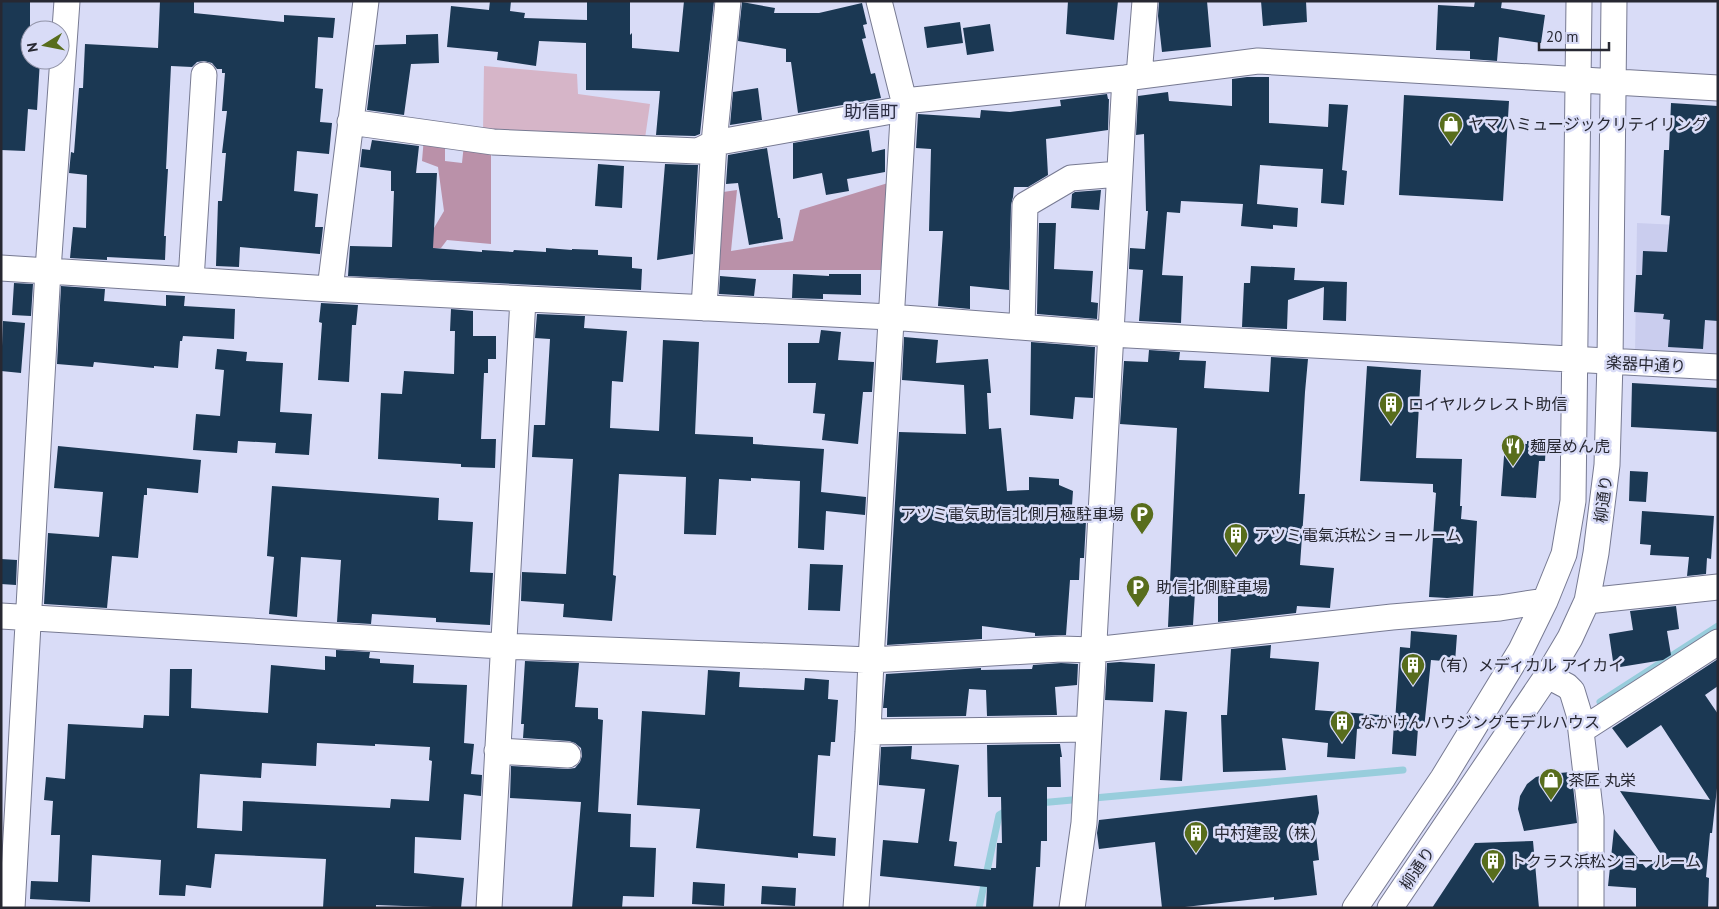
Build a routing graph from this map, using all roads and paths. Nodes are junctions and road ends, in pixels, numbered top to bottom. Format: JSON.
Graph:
{"nodes":[{"id":1,"x":67,"y":1,"type":"edge"},
{"id":2,"x":366,"y":1,"type":"edge"},
{"id":3,"x":728,"y":1,"type":"edge"},
{"id":4,"x":879,"y":1,"type":"edge"},
{"id":5,"x":1144,"y":1,"type":"edge"},
{"id":6,"x":1579,"y":1,"type":"edge"},
{"id":7,"x":1614,"y":1,"type":"edge"},
{"id":8,"x":204,"y":75,"type":"dead end"},
{"id":9,"x":1132,"y":77,"type":"junction"},
{"id":10,"x":1578,"y":80,"type":"junction"},
{"id":11,"x":1613,"y":82,"type":"junction"},
{"id":12,"x":1718,"y":88,"type":"edge"},
{"id":13,"x":904,"y":105,"type":"junction"},
{"id":14,"x":350,"y":122,"type":"junction"},
{"id":15,"x":714,"y":143,"type":"junction"},
{"id":16,"x":1119,"y":174,"type":"junction"},
{"id":17,"x":1,"y":268,"type":"edge"},
{"id":18,"x":48,"y":270,"type":"junction"},
{"id":19,"x":191,"y":280,"type":"junction"},
{"id":20,"x":330,"y":289,"type":"junction"},
{"id":21,"x":523,"y":299,"type":"junction"},
{"id":22,"x":704,"y":308,"type":"junction"},
{"id":23,"x":890,"y":317,"type":"junction"},
{"id":24,"x":1022,"y":327,"type":"junction"},
{"id":25,"x":1110,"y":334,"type":"junction"},
{"id":26,"x":1575,"y":360,"type":"junction"},
{"id":27,"x":1610,"y":362,"type":"junction"},
{"id":28,"x":1718,"y":367,"type":"edge"},
{"id":29,"x":1718,"y":586,"type":"edge"},
{"id":30,"x":1545,"y":601,"type":"junction"},
{"id":31,"x":1587,"y":601,"type":"junction"},
{"id":32,"x":1,"y":616,"type":"edge"},
{"id":33,"x":29,"y":618,"type":"junction"},
{"id":34,"x":1718,"y":642,"type":"edge"},
{"id":35,"x":502,"y":646,"type":"junction"},
{"id":36,"x":1093,"y":650,"type":"junction"},
{"id":37,"x":871,"y":660,"type":"junction"},
{"id":38,"x":1548,"y":676,"type":"junction"},
{"id":39,"x":1089,"y":729,"type":"junction"},
{"id":40,"x":1582,"y":730,"type":"junction"},
{"id":41,"x":868,"y":732,"type":"junction"},
{"id":42,"x":496,"y":751,"type":"junction"},
{"id":43,"x":568,"y":755,"type":"dead end"},
{"id":44,"x":12,"y":908,"type":"edge"},
{"id":45,"x":488,"y":908,"type":"edge"},
{"id":46,"x":856,"y":908,"type":"edge"},
{"id":47,"x":1072,"y":908,"type":"edge"},
{"id":48,"x":1355,"y":908,"type":"edge"},
{"id":49,"x":1390,"y":908,"type":"edge"},
{"id":50,"x":1591,"y":908,"type":"edge"}],
"edges":[{"from":1,"to":18,"type":"street"},
{"from":2,"to":14,"type":"street"},
{"from":3,"to":15,"type":"street"},
{"from":4,"to":13,"type":"street"},
{"from":5,"to":9,"type":"street"},
{"from":6,"to":10,"type":"street","name":"柳通り"},
{"from":7,"to":11,"type":"street","name":"柳通り"},
{"from":8,"to":19,"type":"street"},
{"from":9,"to":10,"type":"street"},
{"from":9,"to":13,"type":"street"},
{"from":9,"to":16,"type":"street"},
{"from":10,"to":11,"type":"street"},
{"from":10,"to":26,"type":"street","name":"柳通り"},
{"from":11,"to":12,"type":"street"},
{"from":11,"to":27,"type":"street","name":"柳通り"},
{"from":13,"to":15,"type":"street"},
{"from":13,"to":23,"type":"street"},
{"from":14,"to":15,"type":"street"},
{"from":14,"to":20,"type":"street"},
{"from":15,"to":22,"type":"street"},
{"from":16,"to":24,"type":"street"},
{"from":16,"to":25,"type":"street"},
{"from":17,"to":18,"type":"street","name":"楽器中通り"},
{"from":18,"to":19,"type":"street","name":"楽器中通り"},
{"from":18,"to":33,"type":"street"},
{"from":19,"to":20,"type":"street","name":"楽器中通り"},
{"from":20,"to":21,"type":"street","name":"楽器中通り"},
{"from":21,"to":22,"type":"street","name":"楽器中通り"},
{"from":21,"to":35,"type":"street"},
{"from":22,"to":23,"type":"street","name":"楽器中通り"},
{"from":23,"to":24,"type":"street","name":"楽器中通り"},
{"from":23,"to":37,"type":"street"},
{"from":24,"to":25,"type":"street","name":"楽器中通り"},
{"from":25,"to":26,"type":"street","name":"楽器中通り"},
{"from":25,"to":36,"type":"street"},
{"from":26,"to":27,"type":"street","name":"楽器中通り"},
{"from":26,"to":30,"type":"street","name":"柳通り"},
{"from":27,"to":28,"type":"street","name":"楽器中通り"},
{"from":27,"to":31,"type":"street","name":"柳通り"},
{"from":29,"to":31,"type":"street"},
{"from":30,"to":36,"type":"street"},
{"from":30,"to":48,"type":"street","name":"柳通り"},
{"from":31,"to":38,"type":"street","name":"柳通り"},
{"from":32,"to":33,"type":"street"},
{"from":33,"to":35,"type":"street"},
{"from":33,"to":44,"type":"street"},
{"from":34,"to":40,"type":"street"},
{"from":35,"to":37,"type":"street"},
{"from":35,"to":42,"type":"street"},
{"from":36,"to":37,"type":"street"},
{"from":36,"to":39,"type":"street"},
{"from":37,"to":41,"type":"street"},
{"from":38,"to":40,"type":"street"},
{"from":38,"to":49,"type":"street","name":"柳通り"},
{"from":39,"to":41,"type":"street"},
{"from":39,"to":47,"type":"street"},
{"from":40,"to":50,"type":"street"},
{"from":41,"to":46,"type":"street"},
{"from":42,"to":43,"type":"street"},
{"from":42,"to":45,"type":"street"}]}
